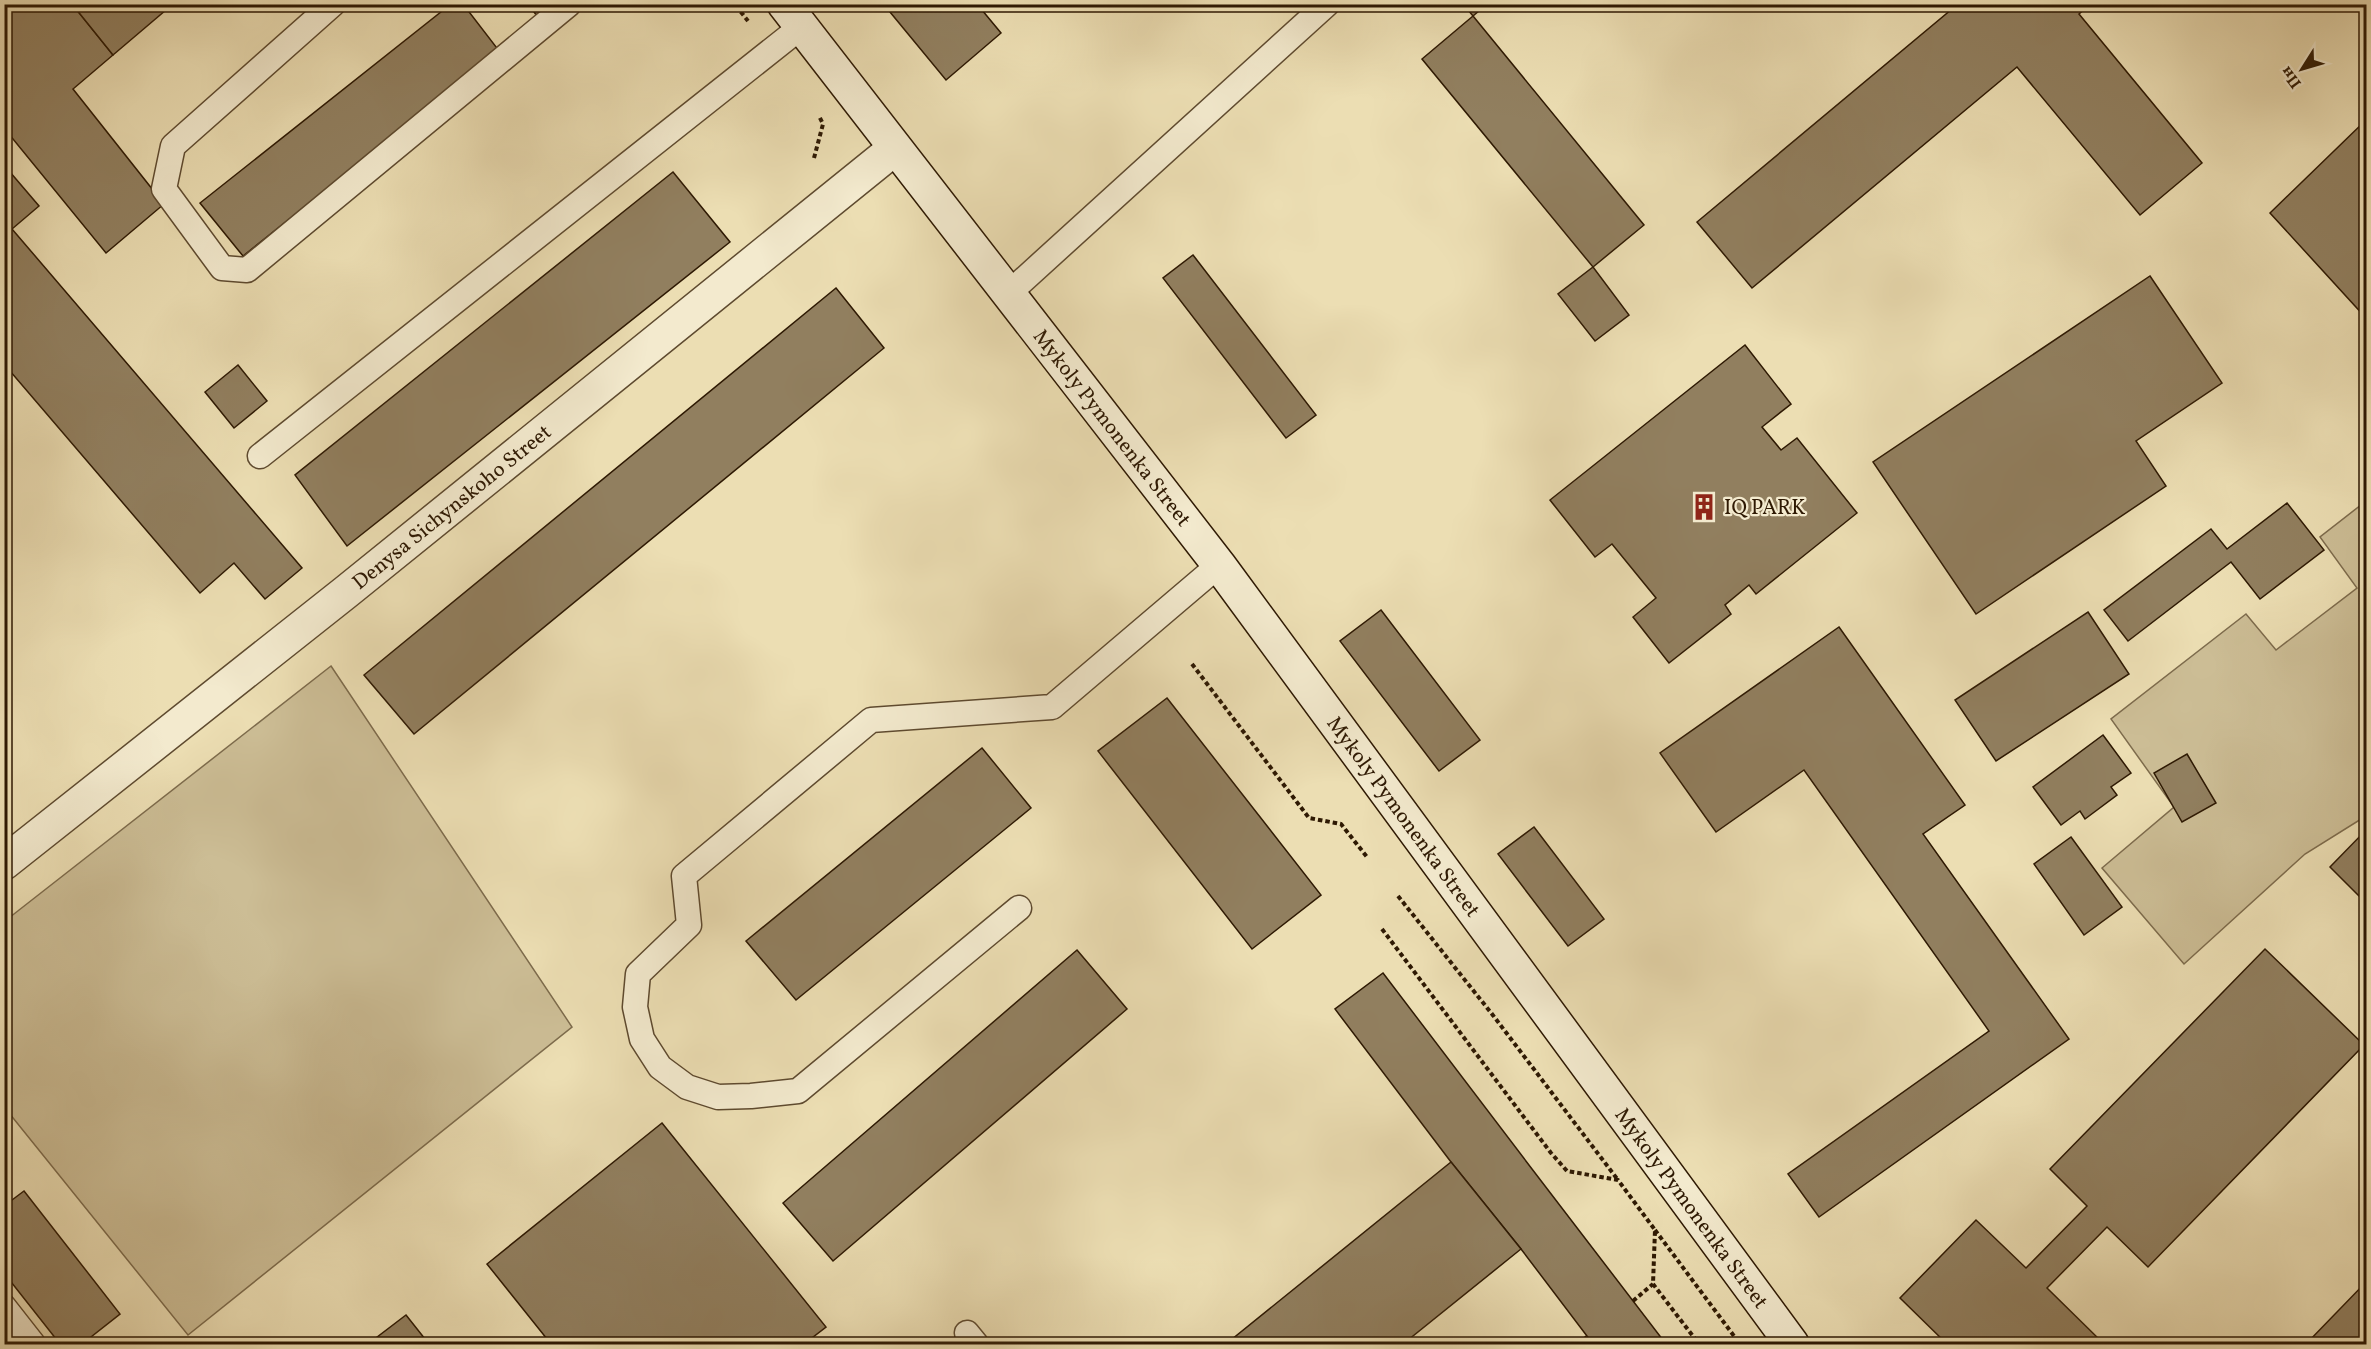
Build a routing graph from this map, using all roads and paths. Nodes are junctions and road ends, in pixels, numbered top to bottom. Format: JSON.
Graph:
{"nodes":[{"id":1,"x":333,"y":4,"type":"edge"},
{"id":2,"x":569,"y":4,"type":"edge"},
{"id":3,"x":1327,"y":4,"type":"edge"},
{"id":4,"x":792,"y":16,"type":"edge"},
{"id":5,"x":894,"y":148,"type":"junction"},
{"id":6,"x":1009,"y":293,"type":"junction"},
{"id":7,"x":260,"y":456,"type":"dead end"},
{"id":8,"x":1219,"y":565,"type":"junction"},
{"id":9,"x":1192,"y":664,"type":"dead end"},
{"id":10,"x":1367,"y":857,"type":"dead end"},
{"id":11,"x":4,"y":863,"type":"edge"},
{"id":12,"x":1398,"y":896,"type":"dead end"},
{"id":13,"x":1019,"y":908,"type":"dead end"},
{"id":14,"x":1382,"y":929,"type":"dead end"},
{"id":15,"x":1618,"y":1180,"type":"junction"},
{"id":16,"x":1654,"y":1230,"type":"junction"},
{"id":17,"x":1653,"y":1284,"type":"junction"},
{"id":18,"x":1633,"y":1301,"type":"dead end"},
{"id":19,"x":4,"y":1306,"type":"edge"},
{"id":20,"x":1587,"y":1337,"type":"dead end"},
{"id":21,"x":33,"y":1344,"type":"edge"},
{"id":22,"x":1578,"y":1344,"type":"edge"},
{"id":23,"x":1699,"y":1344,"type":"edge"},
{"id":24,"x":1740,"y":1344,"type":"edge"},
{"id":25,"x":1792,"y":1344,"type":"edge"}],
"edges":[{"from":1,"to":2,"type":"lane"},
{"from":3,"to":6,"type":"lane"},
{"from":4,"to":5,"type":"street","name":"Mykoly Pymonenka Street"},
{"from":4,"to":7,"type":"lane"},
{"from":5,"to":6,"type":"street","name":"Mykoly Pymonenka Street"},
{"from":5,"to":11,"type":"street","name":"Denysa Sichynskoho Street"},
{"from":6,"to":8,"type":"street","name":"Mykoly Pymonenka Street"},
{"from":8,"to":13,"type":"lane"},
{"from":8,"to":25,"type":"street","name":"Mykoly Pymonenka Street"},
{"from":9,"to":10,"type":"path"},
{"from":12,"to":15,"type":"path"},
{"from":14,"to":15,"type":"path"},
{"from":15,"to":16,"type":"path"},
{"from":16,"to":17,"type":"path"},
{"from":16,"to":24,"type":"path"},
{"from":17,"to":18,"type":"path"},
{"from":17,"to":23,"type":"path"},
{"from":19,"to":21,"type":"lane"},
{"from":20,"to":22,"type":"path"}]}
